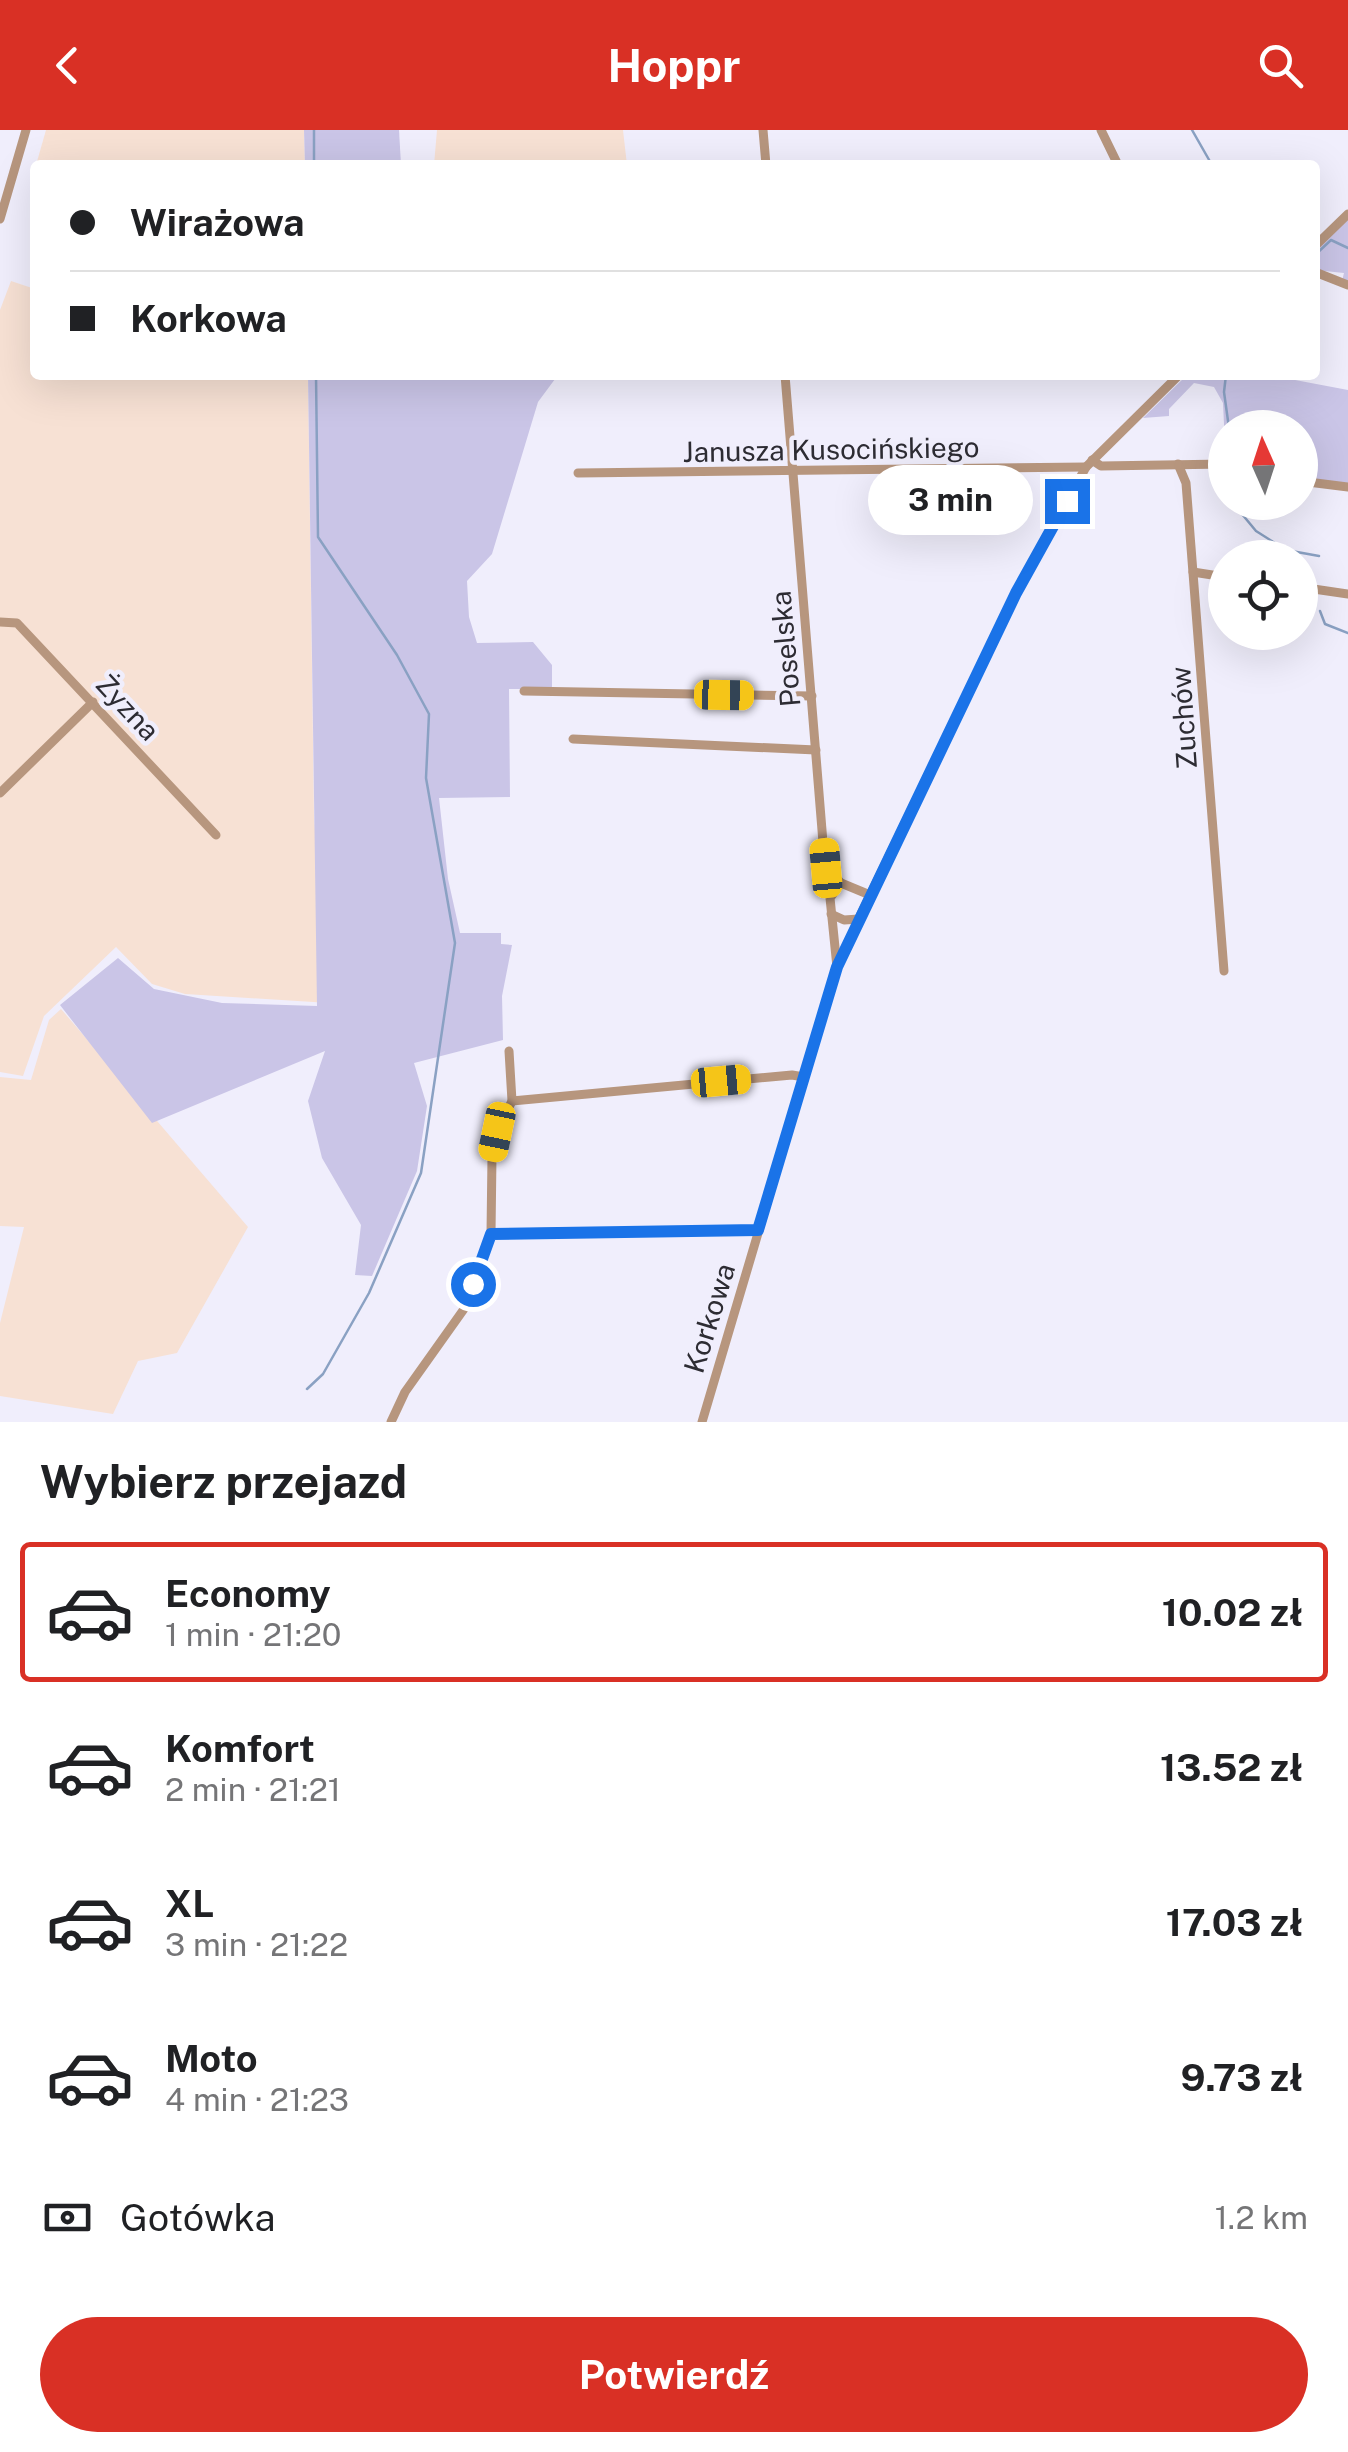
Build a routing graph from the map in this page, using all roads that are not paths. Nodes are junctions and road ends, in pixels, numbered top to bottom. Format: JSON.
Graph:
{"nodes":[{"id":1,"x":26,"y":130,"type":"edge"},
{"id":2,"x":763,"y":130,"type":"edge"},
{"id":3,"x":1101,"y":130,"type":"edge"},
{"id":4,"x":766,"y":160,"type":"edge"},
{"id":5,"x":1116,"y":160,"type":"edge"},
{"id":6,"x":1348,"y":214,"type":"edge"},
{"id":7,"x":0,"y":219,"type":"edge"},
{"id":8,"x":1320,"y":241,"type":"edge"},
{"id":9,"x":1320,"y":274,"type":"edge"},
{"id":10,"x":1348,"y":285,"type":"edge"},
{"id":11,"x":785,"y":380,"type":"edge"},
{"id":12,"x":1173,"y":380,"type":"edge"},
{"id":13,"x":1089,"y":464,"type":"junction"},
{"id":14,"x":1178,"y":464,"type":"junction"},
{"id":15,"x":1208,"y":464,"type":"edge"},
{"id":16,"x":794,"y":472,"type":"junction"},
{"id":17,"x":578,"y":473,"type":"dead end"},
{"id":18,"x":1318,"y":483,"type":"edge"},
{"id":19,"x":1348,"y":487,"type":"edge"},
{"id":20,"x":1194,"y":572,"type":"junction"},
{"id":21,"x":1208,"y":574,"type":"edge"},
{"id":22,"x":1318,"y":590,"type":"edge"},
{"id":23,"x":1348,"y":594,"type":"edge"},
{"id":24,"x":0,"y":622,"type":"edge"},
{"id":25,"x":524,"y":691,"type":"dead end"},
{"id":26,"x":812,"y":696,"type":"junction"},
{"id":27,"x":93,"y":702,"type":"junction"},
{"id":28,"x":573,"y":739,"type":"dead end"},
{"id":29,"x":816,"y":750,"type":"junction"},
{"id":30,"x":0,"y":793,"type":"edge"},
{"id":31,"x":216,"y":836,"type":"dead end"},
{"id":32,"x":841,"y":882,"type":"junction"},
{"id":33,"x":870,"y":895,"type":"junction"},
{"id":34,"x":831,"y":914,"type":"junction"},
{"id":35,"x":859,"y":918,"type":"junction"},
{"id":36,"x":837,"y":967,"type":"junction"},
{"id":37,"x":1224,"y":971,"type":"dead end"},
{"id":38,"x":509,"y":1050,"type":"dead end"},
{"id":39,"x":804,"y":1077,"type":"junction"},
{"id":40,"x":512,"y":1101,"type":"junction"},
{"id":41,"x":758,"y":1230,"type":"junction"},
{"id":42,"x":491,"y":1234,"type":"junction"},
{"id":43,"x":391,"y":1422,"type":"edge"},
{"id":44,"x":702,"y":1422,"type":"edge"}],
"edges":[{"from":1,"to":7,"type":"street"},
{"from":2,"to":4,"type":"street"},
{"from":3,"to":5,"type":"street"},
{"from":6,"to":8,"type":"street"},
{"from":9,"to":10,"type":"street"},
{"from":11,"to":16,"type":"street","name":"Poselska"},
{"from":12,"to":13,"type":"street","name":"Korkowa"},
{"from":13,"to":14,"type":"street","name":"Janusza Kusocińskiego"},
{"from":13,"to":16,"type":"street","name":"Janusza Kusocińskiego"},
{"from":13,"to":33,"type":"street","name":"Korkowa"},
{"from":14,"to":15,"type":"street","name":"Janusza Kusocińskiego"},
{"from":14,"to":20,"type":"street","name":"Zuchów"},
{"from":16,"to":17,"type":"street","name":"Janusza Kusocińskiego"},
{"from":16,"to":26,"type":"street","name":"Poselska"},
{"from":18,"to":19,"type":"street"},
{"from":20,"to":21,"type":"street"},
{"from":20,"to":37,"type":"street","name":"Zuchów"},
{"from":22,"to":23,"type":"street"},
{"from":24,"to":27,"type":"street","name":"Żyzna"},
{"from":25,"to":26,"type":"street"},
{"from":26,"to":29,"type":"street","name":"Poselska"},
{"from":27,"to":30,"type":"street"},
{"from":27,"to":31,"type":"street","name":"Żyzna"},
{"from":28,"to":29,"type":"street"},
{"from":29,"to":32,"type":"street","name":"Poselska"},
{"from":32,"to":33,"type":"street"},
{"from":32,"to":34,"type":"street"},
{"from":33,"to":35,"type":"street","name":"Korkowa"},
{"from":34,"to":35,"type":"street"},
{"from":34,"to":36,"type":"street"},
{"from":35,"to":36,"type":"street","name":"Korkowa"},
{"from":36,"to":39,"type":"street","name":"Korkowa"},
{"from":38,"to":40,"type":"street"},
{"from":39,"to":40,"type":"street"},
{"from":39,"to":41,"type":"street","name":"Korkowa"},
{"from":40,"to":42,"type":"street"},
{"from":41,"to":42,"type":"street"},
{"from":41,"to":44,"type":"street","name":"Korkowa"},
{"from":42,"to":43,"type":"street"}]}
